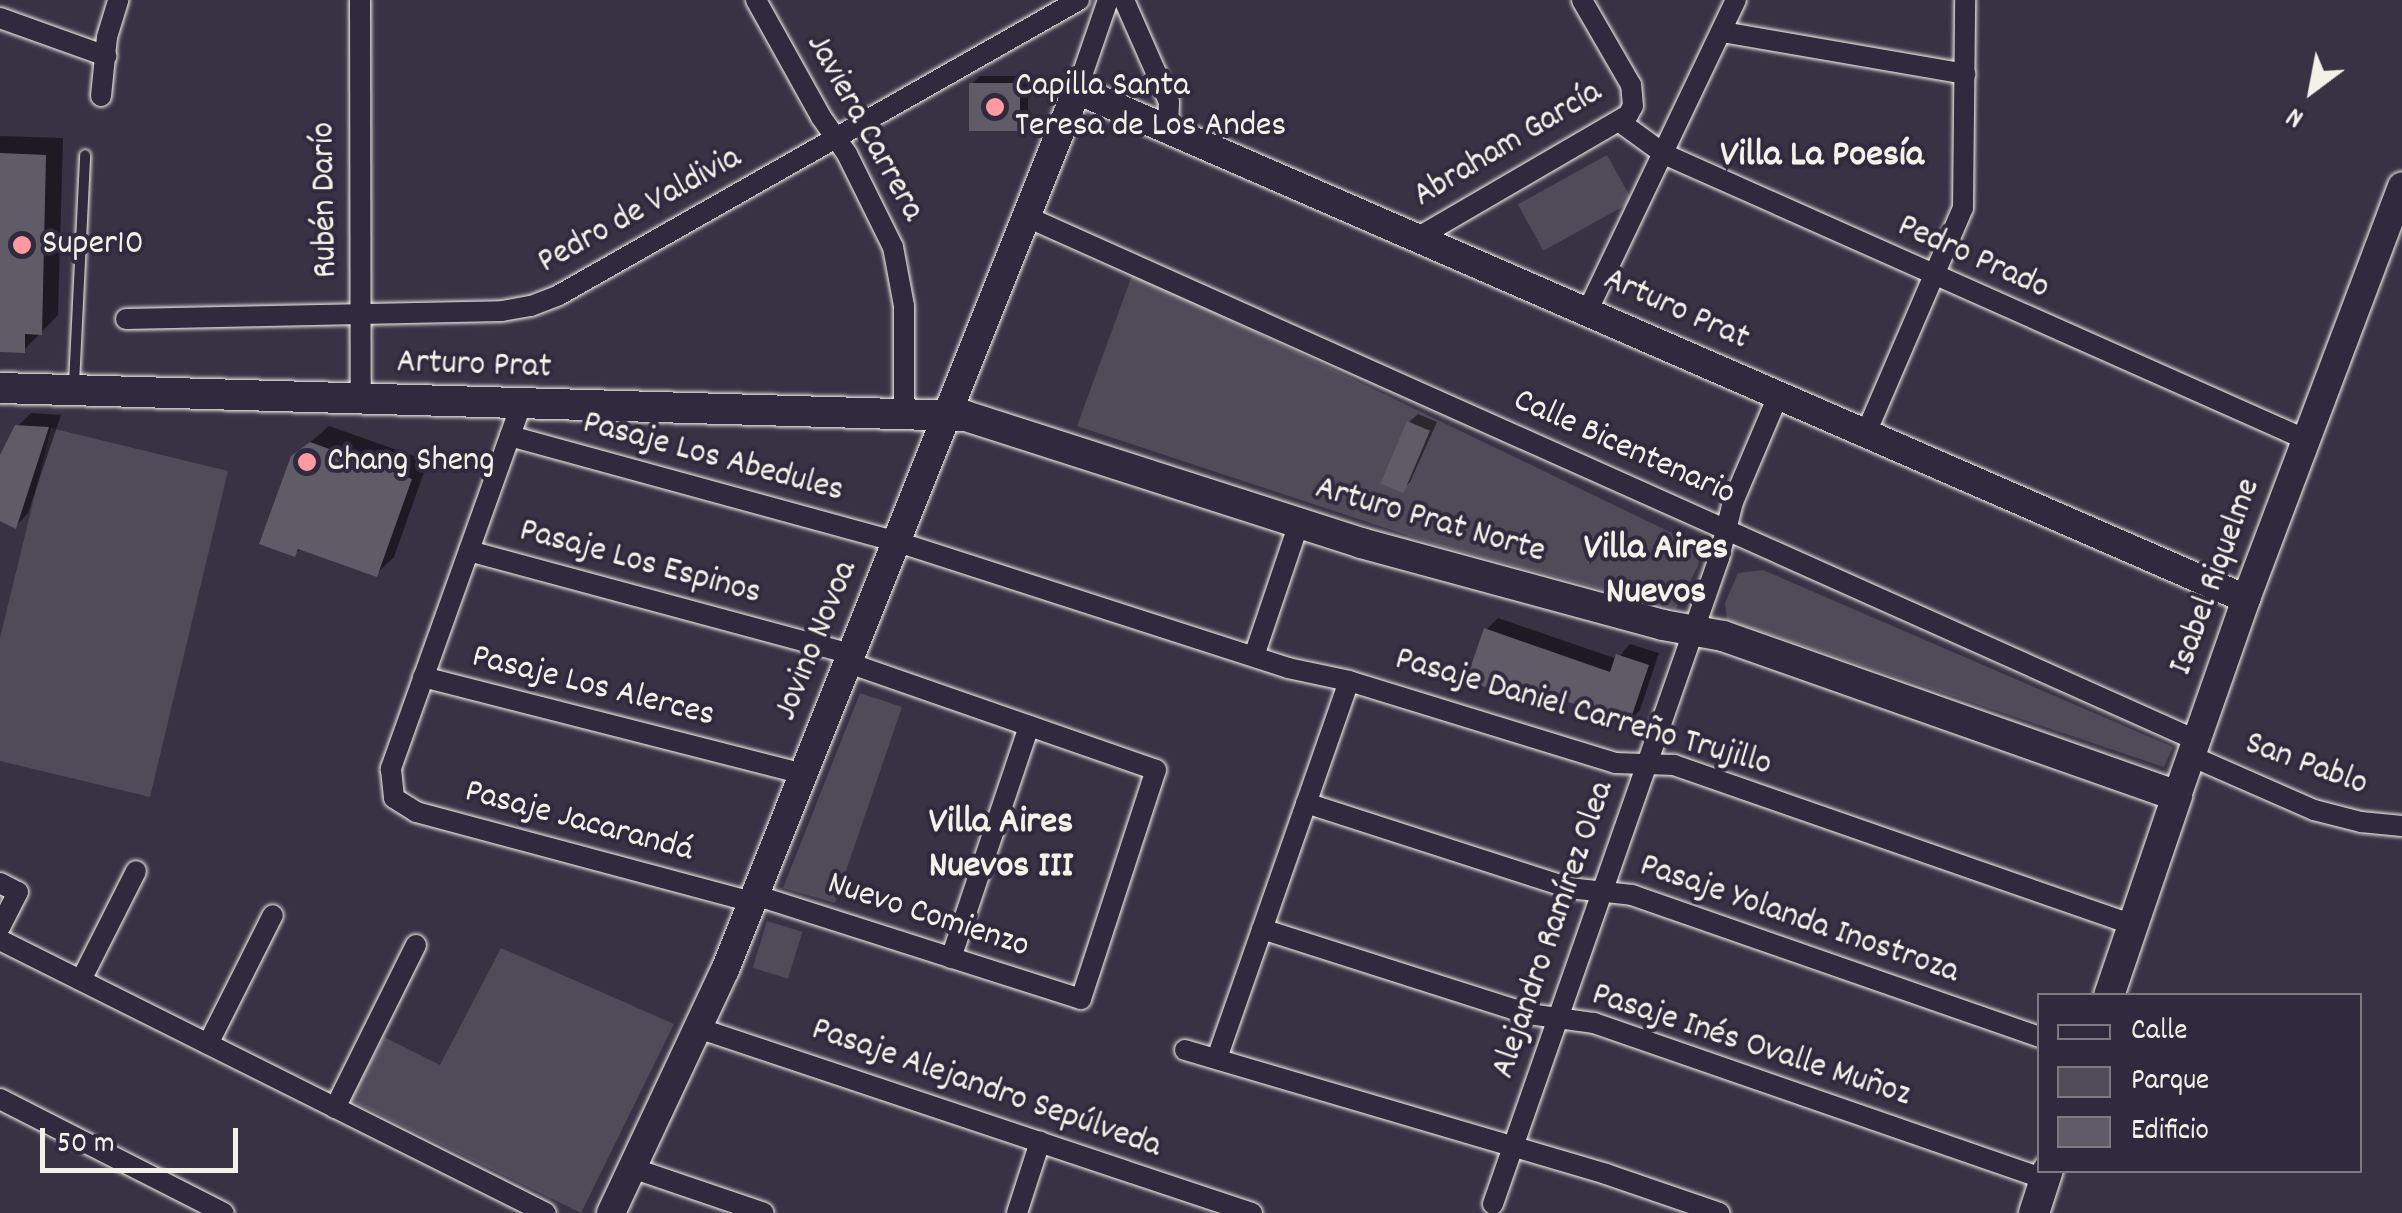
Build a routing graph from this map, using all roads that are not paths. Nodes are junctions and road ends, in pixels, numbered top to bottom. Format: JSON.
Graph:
{"nodes":[{"id":1,"x":118,"y":0,"type":"edge"},
{"id":2,"x":360,"y":0,"type":"edge"},
{"id":3,"x":756,"y":0,"type":"edge"},
{"id":4,"x":1079,"y":0,"type":"edge"},
{"id":5,"x":1108,"y":0,"type":"edge"},
{"id":6,"x":1124,"y":0,"type":"edge"},
{"id":7,"x":1582,"y":0,"type":"edge"},
{"id":8,"x":1736,"y":0,"type":"edge"},
{"id":9,"x":1965,"y":0,"type":"edge"},
{"id":10,"x":0,"y":18,"type":"edge"},
{"id":11,"x":1722,"y":32,"type":"junction"},
{"id":12,"x":106,"y":56,"type":"junction"},
{"id":13,"x":1966,"y":74,"type":"junction"},
{"id":14,"x":1077,"y":90,"type":"junction"},
{"id":15,"x":101,"y":96,"type":"dead end"},
{"id":16,"x":1620,"y":122,"type":"junction"},
{"id":17,"x":1168,"y":130,"type":"junction"},
{"id":18,"x":836,"y":138,"type":"junction"},
{"id":19,"x":1664,"y":154,"type":"junction"},
{"id":20,"x":85,"y":155,"type":"dead end"},
{"id":21,"x":2402,"y":187,"type":"edge"},
{"id":22,"x":1025,"y":216,"type":"junction"},
{"id":23,"x":1416,"y":238,"type":"junction"},
{"id":24,"x":1934,"y":277,"type":"junction"},
{"id":25,"x":1587,"y":312,"type":"junction"},
{"id":26,"x":360,"y":314,"type":"junction"},
{"id":27,"x":126,"y":319,"type":"dead end"},
{"id":28,"x":0,"y":388,"type":"edge"},
{"id":29,"x":74,"y":390,"type":"junction"},
{"id":30,"x":1778,"y":396,"type":"junction"},
{"id":31,"x":361,"y":400,"type":"junction"},
{"id":32,"x":521,"y":405,"type":"junction"},
{"id":33,"x":904,"y":411,"type":"junction"},
{"id":34,"x":946,"y":412,"type":"junction"},
{"id":35,"x":1866,"y":433,"type":"junction"},
{"id":36,"x":510,"y":436,"type":"junction"},
{"id":37,"x":2307,"y":440,"type":"junction"},
{"id":38,"x":1299,"y":524,"type":"junction"},
{"id":39,"x":1726,"y":530,"type":"junction"},
{"id":40,"x":898,"y":542,"type":"junction"},
{"id":41,"x":469,"y":551,"type":"junction"},
{"id":42,"x":2246,"y":599,"type":"junction"},
{"id":43,"x":1694,"y":630,"type":"junction"},
{"id":44,"x":1254,"y":656,"type":"junction"},
{"id":45,"x":850,"y":658,"type":"junction"},
{"id":46,"x":424,"y":677,"type":"junction"},
{"id":47,"x":1349,"y":681,"type":"junction"},
{"id":48,"x":1029,"y":726,"type":"junction"},
{"id":49,"x":2194,"y":748,"type":"junction"},
{"id":50,"x":1646,"y":764,"type":"junction"},
{"id":51,"x":804,"y":774,"type":"junction"},
{"id":52,"x":2177,"y":796,"type":"junction"},
{"id":53,"x":1306,"y":804,"type":"junction"},
{"id":54,"x":2402,"y":826,"type":"edge"},
{"id":55,"x":136,"y":871,"type":"dead end"},
{"id":56,"x":9,"y":887,"type":"edge"},
{"id":57,"x":1602,"y":891,"type":"junction"},
{"id":58,"x":754,"y":899,"type":"junction"},
{"id":59,"x":273,"y":914,"type":"dead end"},
{"id":60,"x":2133,"y":925,"type":"junction"},
{"id":61,"x":0,"y":926,"type":"edge"},
{"id":62,"x":1262,"y":929,"type":"junction"},
{"id":63,"x":0,"y":940,"type":"edge"},
{"id":64,"x":416,"y":945,"type":"dead end"},
{"id":65,"x":951,"y":958,"type":"junction"},
{"id":66,"x":81,"y":980,"type":"junction"},
{"id":67,"x":2110,"y":993,"type":"edge"},
{"id":68,"x":1558,"y":1018,"type":"junction"},
{"id":69,"x":698,"y":1028,"type":"junction"},
{"id":70,"x":2037,"y":1036,"type":"edge"},
{"id":71,"x":208,"y":1044,"type":"junction"},
{"id":72,"x":1185,"y":1050,"type":"dead end"},
{"id":73,"x":1217,"y":1058,"type":"junction"},
{"id":74,"x":0,"y":1099,"type":"edge"},
{"id":75,"x":335,"y":1108,"type":"junction"},
{"id":76,"x":1040,"y":1142,"type":"junction"},
{"id":77,"x":1513,"y":1147,"type":"junction"},
{"id":78,"x":632,"y":1168,"type":"junction"},
{"id":79,"x":2037,"y":1172,"type":"edge"},
{"id":80,"x":2046,"y":1175,"type":"edge"},
{"id":81,"x":1493,"y":1204,"type":"dead end"},
{"id":82,"x":224,"y":1213,"type":"edge"},
{"id":83,"x":546,"y":1213,"type":"edge"},
{"id":84,"x":611,"y":1213,"type":"edge"},
{"id":85,"x":764,"y":1213,"type":"edge"},
{"id":86,"x":1018,"y":1213,"type":"edge"},
{"id":87,"x":1252,"y":1213,"type":"edge"},
{"id":88,"x":1719,"y":1213,"type":"edge"},
{"id":89,"x":2034,"y":1213,"type":"edge"}],
"edges":[{"from":1,"to":12,"type":"street"},
{"from":2,"to":26,"type":"street","name":"Rubén Darío"},
{"from":3,"to":18,"type":"street","name":"Javiera Carrera"},
{"from":4,"to":18,"type":"street","name":"Pedro de Valdivia"},
{"from":5,"to":14,"type":"street"},
{"from":6,"to":17,"type":"street"},
{"from":7,"to":16,"type":"street","name":"Abraham García"},
{"from":8,"to":11,"type":"street"},
{"from":9,"to":13,"type":"street"},
{"from":10,"to":12,"type":"street"},
{"from":11,"to":13,"type":"street"},
{"from":11,"to":19,"type":"street"},
{"from":12,"to":15,"type":"street"},
{"from":13,"to":24,"type":"street"},
{"from":14,"to":17,"type":"street","name":"Arturo Prat"},
{"from":14,"to":22,"type":"street","name":"Jovino Novoa"},
{"from":16,"to":19,"type":"street","name":"Pedro Prado"},
{"from":16,"to":23,"type":"street","name":"Abraham García"},
{"from":17,"to":23,"type":"street","name":"Arturo Prat"},
{"from":18,"to":26,"type":"street","name":"Pedro de Valdivia"},
{"from":18,"to":33,"type":"street","name":"Javiera Carrera"},
{"from":19,"to":24,"type":"street","name":"Pedro Prado"},
{"from":19,"to":25,"type":"street"},
{"from":20,"to":29,"type":"lane"},
{"from":21,"to":37,"type":"street","name":"Isabel Riquelme"},
{"from":22,"to":34,"type":"street","name":"Jovino Novoa"},
{"from":22,"to":39,"type":"street","name":"Calle Bicentenario"},
{"from":23,"to":25,"type":"street","name":"Arturo Prat"},
{"from":24,"to":35,"type":"street"},
{"from":24,"to":37,"type":"street","name":"Pedro Prado"},
{"from":25,"to":30,"type":"street","name":"Arturo Prat"},
{"from":26,"to":27,"type":"street","name":"Pedro de Valdivia"},
{"from":26,"to":31,"type":"street","name":"Rubén Darío"},
{"from":28,"to":29,"type":"main road","name":"Arturo Prat"},
{"from":29,"to":31,"type":"main road","name":"Arturo Prat"},
{"from":30,"to":35,"type":"street","name":"Arturo Prat"},
{"from":30,"to":39,"type":"street","name":"Alejandro Ramírez Olea"},
{"from":31,"to":32,"type":"main road","name":"Arturo Prat"},
{"from":32,"to":33,"type":"main road","name":"Arturo Prat"},
{"from":32,"to":36,"type":"street"},
{"from":33,"to":34,"type":"main road","name":"Arturo Prat"},
{"from":34,"to":38,"type":"main road","name":"Arturo Prat Norte"},
{"from":34,"to":40,"type":"street","name":"Jovino Novoa"},
{"from":35,"to":42,"type":"street","name":"Arturo Prat"},
{"from":36,"to":40,"type":"street","name":"Pasaje Los Abedules"},
{"from":36,"to":41,"type":"street"},
{"from":37,"to":42,"type":"street","name":"Isabel Riquelme"},
{"from":38,"to":43,"type":"main road","name":"Arturo Prat Norte"},
{"from":38,"to":44,"type":"street"},
{"from":39,"to":43,"type":"street","name":"Alejandro Ramírez Olea"},
{"from":39,"to":49,"type":"street","name":"Calle Bicentenario"},
{"from":40,"to":44,"type":"street","name":"Pasaje Daniel Carreño Trujillo"},
{"from":40,"to":45,"type":"street","name":"Jovino Novoa"},
{"from":41,"to":45,"type":"street","name":"Pasaje Los Espinos"},
{"from":41,"to":46,"type":"street"},
{"from":42,"to":49,"type":"street","name":"Isabel Riquelme"},
{"from":43,"to":50,"type":"street","name":"Alejandro Ramírez Olea"},
{"from":43,"to":52,"type":"main road","name":"Arturo Prat Norte"},
{"from":44,"to":47,"type":"street","name":"Pasaje Daniel Carreño Trujillo"},
{"from":45,"to":48,"type":"street"},
{"from":45,"to":51,"type":"street","name":"Jovino Novoa"},
{"from":46,"to":51,"type":"street","name":"Pasaje Los Alerces"},
{"from":46,"to":58,"type":"street","name":"Pasaje Jacarandá"},
{"from":47,"to":50,"type":"street","name":"Pasaje Daniel Carreño Trujillo"},
{"from":47,"to":53,"type":"street"},
{"from":48,"to":65,"type":"street"},
{"from":48,"to":65,"type":"street","name":"Nuevo Comienzo"},
{"from":49,"to":52,"type":"street","name":"Isabel Riquelme"},
{"from":49,"to":54,"type":"street","name":"San Pablo"},
{"from":50,"to":57,"type":"street","name":"Alejandro Ramírez Olea"},
{"from":50,"to":60,"type":"street","name":"Pasaje Daniel Carreño Trujillo"},
{"from":51,"to":58,"type":"street","name":"Jovino Novoa"},
{"from":52,"to":60,"type":"main road","name":"Isabel Riquelme"},
{"from":53,"to":57,"type":"street","name":"Pasaje Yolanda Inostroza"},
{"from":53,"to":62,"type":"street"},
{"from":55,"to":66,"type":"street"},
{"from":56,"to":61,"type":"street"},
{"from":57,"to":68,"type":"street","name":"Alejandro Ramírez Olea"},
{"from":57,"to":70,"type":"street","name":"Pasaje Yolanda Inostroza"},
{"from":58,"to":65,"type":"street","name":"Nuevo Comienzo"},
{"from":58,"to":69,"type":"street","name":"Jovino Novoa"},
{"from":59,"to":71,"type":"street"},
{"from":60,"to":67,"type":"main road","name":"Isabel Riquelme"},
{"from":62,"to":68,"type":"street","name":"Pasaje Inés Ovalle Muñoz"},
{"from":62,"to":73,"type":"street"},
{"from":63,"to":66,"type":"street"},
{"from":64,"to":75,"type":"street"},
{"from":66,"to":71,"type":"street"},
{"from":68,"to":77,"type":"street","name":"Alejandro Ramírez Olea"},
{"from":68,"to":79,"type":"street","name":"Pasaje Inés Ovalle Muñoz"},
{"from":69,"to":76,"type":"street","name":"Pasaje Alejandro Sepúlveda"},
{"from":69,"to":78,"type":"street","name":"Jovino Novoa"},
{"from":71,"to":75,"type":"street"},
{"from":72,"to":73,"type":"street"},
{"from":73,"to":77,"type":"street"},
{"from":74,"to":82,"type":"street"},
{"from":75,"to":83,"type":"street"},
{"from":76,"to":86,"type":"street"},
{"from":76,"to":87,"type":"street","name":"Pasaje Alejandro Sepúlveda"},
{"from":77,"to":81,"type":"street","name":"Alejandro Ramírez Olea"},
{"from":77,"to":88,"type":"street"},
{"from":78,"to":84,"type":"street","name":"Jovino Novoa"},
{"from":78,"to":85,"type":"street"},
{"from":80,"to":89,"type":"main road"}]}
